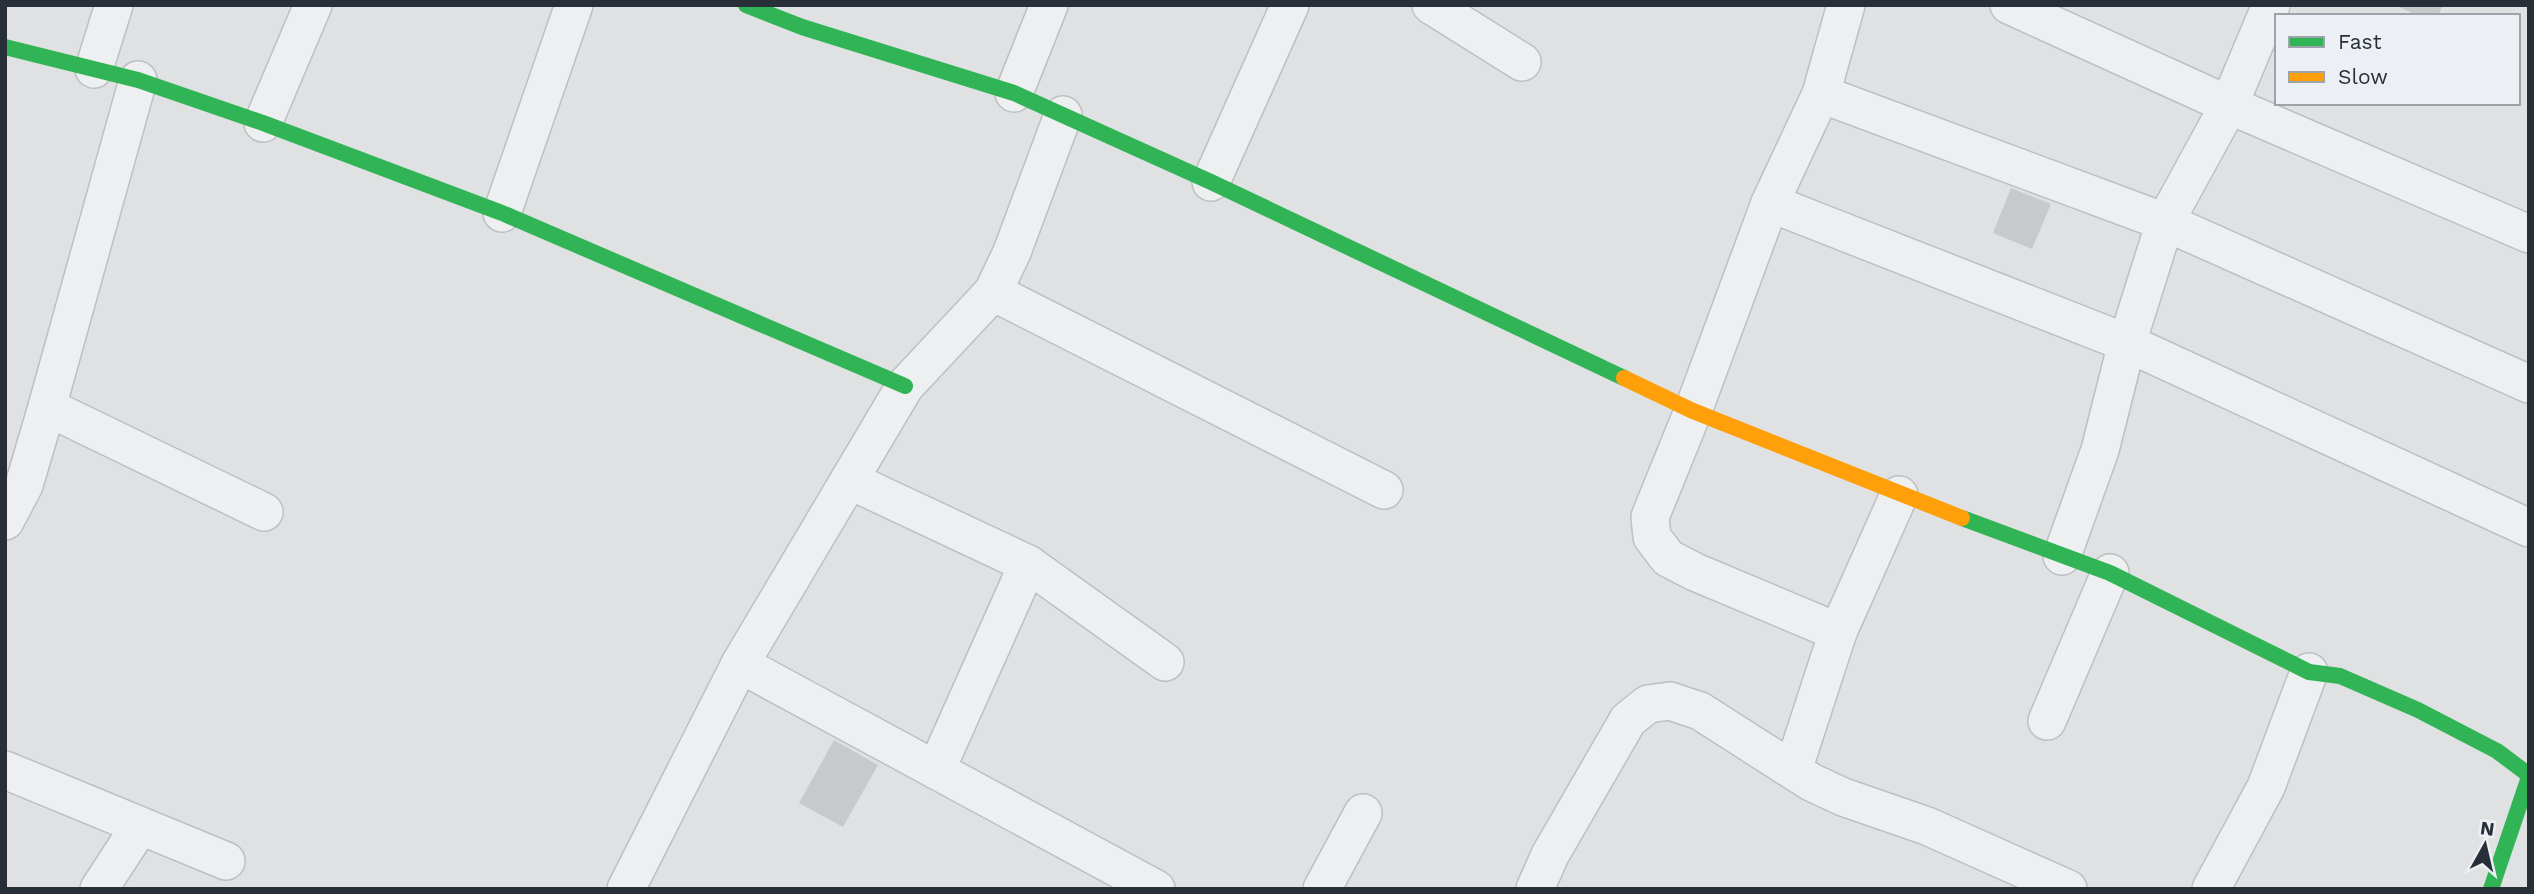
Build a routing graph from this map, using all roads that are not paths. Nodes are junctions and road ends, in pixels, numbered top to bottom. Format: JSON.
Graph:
{"nodes":[{"id":1,"x":114,"y":5,"type":"edge"},
{"id":2,"x":313,"y":5,"type":"edge"},
{"id":3,"x":574,"y":5,"type":"edge"},
{"id":4,"x":746,"y":5,"type":"edge"},
{"id":5,"x":1049,"y":5,"type":"edge"},
{"id":6,"x":1290,"y":5,"type":"edge"},
{"id":7,"x":1431,"y":5,"type":"edge"},
{"id":8,"x":1846,"y":5,"type":"edge"},
{"id":9,"x":2009,"y":5,"type":"edge"},
{"id":10,"x":2271,"y":5,"type":"edge"},
{"id":11,"x":806,"y":16,"type":"edge"},
{"id":12,"x":5,"y":47,"type":"edge"},
{"id":13,"x":1522,"y":62,"type":"dead end"},
{"id":14,"x":94,"y":69,"type":"junction"},
{"id":15,"x":138,"y":80,"type":"junction"},
{"id":16,"x":1014,"y":93,"type":"junction"},
{"id":17,"x":1821,"y":94,"type":"junction"},
{"id":18,"x":2229,"y":105,"type":"junction"},
{"id":19,"x":1063,"y":115,"type":"junction"},
{"id":20,"x":263,"y":123,"type":"junction"},
{"id":21,"x":1211,"y":182,"type":"junction"},
{"id":22,"x":1770,"y":203,"type":"junction"},
{"id":23,"x":502,"y":213,"type":"junction"},
{"id":24,"x":2165,"y":222,"type":"junction"},
{"id":25,"x":2529,"y":234,"type":"edge"},
{"id":26,"x":993,"y":292,"type":"junction"},
{"id":27,"x":2127,"y":343,"type":"junction"},
{"id":28,"x":2529,"y":384,"type":"edge"},
{"id":29,"x":905,"y":386,"type":"junction"},
{"id":30,"x":47,"y":407,"type":"junction"},
{"id":31,"x":1693,"y":411,"type":"junction"},
{"id":32,"x":849,"y":480,"type":"junction"},
{"id":33,"x":1384,"y":490,"type":"dead end"},
{"id":34,"x":1899,"y":495,"type":"junction"},
{"id":35,"x":264,"y":512,"type":"dead end"},
{"id":36,"x":5,"y":521,"type":"edge"},
{"id":37,"x":2529,"y":528,"type":"edge"},
{"id":38,"x":2062,"y":556,"type":"junction"},
{"id":39,"x":1028,"y":564,"type":"junction"},
{"id":40,"x":2110,"y":573,"type":"junction"},
{"id":41,"x":1838,"y":632,"type":"junction"},
{"id":42,"x":1165,"y":662,"type":"dead end"},
{"id":43,"x":740,"y":664,"type":"junction"},
{"id":44,"x":2309,"y":672,"type":"junction"},
{"id":45,"x":2047,"y":721,"type":"dead end"},
{"id":46,"x":5,"y":769,"type":"edge"},
{"id":47,"x":936,"y":770,"type":"junction"},
{"id":48,"x":1793,"y":770,"type":"junction"},
{"id":49,"x":2529,"y":776,"type":"edge"},
{"id":50,"x":1363,"y":813,"type":"dead end"},
{"id":51,"x":141,"y":826,"type":"junction"},
{"id":52,"x":226,"y":861,"type":"dead end"},
{"id":53,"x":99,"y":889,"type":"edge"},
{"id":54,"x":625,"y":889,"type":"edge"},
{"id":55,"x":1156,"y":889,"type":"edge"},
{"id":56,"x":1322,"y":889,"type":"edge"},
{"id":57,"x":1535,"y":889,"type":"edge"},
{"id":58,"x":2068,"y":889,"type":"edge"},
{"id":59,"x":2211,"y":889,"type":"edge"},
{"id":60,"x":2491,"y":889,"type":"edge"}],
"edges":[{"from":1,"to":14,"type":"street"},
{"from":2,"to":20,"type":"street"},
{"from":3,"to":23,"type":"street"},
{"from":4,"to":11,"type":"street"},
{"from":5,"to":16,"type":"street"},
{"from":6,"to":21,"type":"street"},
{"from":7,"to":13,"type":"street"},
{"from":8,"to":17,"type":"street"},
{"from":9,"to":18,"type":"street"},
{"from":10,"to":18,"type":"street"},
{"from":11,"to":16,"type":"street"},
{"from":12,"to":14,"type":"street"},
{"from":14,"to":15,"type":"street"},
{"from":15,"to":20,"type":"street"},
{"from":15,"to":30,"type":"street"},
{"from":16,"to":19,"type":"street"},
{"from":17,"to":22,"type":"street"},
{"from":17,"to":24,"type":"street"},
{"from":18,"to":24,"type":"street"},
{"from":18,"to":25,"type":"street"},
{"from":19,"to":21,"type":"street"},
{"from":19,"to":26,"type":"street"},
{"from":20,"to":23,"type":"street"},
{"from":21,"to":31,"type":"street"},
{"from":22,"to":27,"type":"street"},
{"from":22,"to":31,"type":"street"},
{"from":23,"to":29,"type":"street"},
{"from":24,"to":27,"type":"street"},
{"from":24,"to":28,"type":"street"},
{"from":26,"to":29,"type":"street"},
{"from":26,"to":33,"type":"street"},
{"from":27,"to":37,"type":"street"},
{"from":27,"to":38,"type":"street"},
{"from":29,"to":32,"type":"street"},
{"from":30,"to":35,"type":"street"},
{"from":30,"to":36,"type":"street"},
{"from":31,"to":34,"type":"street"},
{"from":31,"to":41,"type":"street"},
{"from":32,"to":39,"type":"street"},
{"from":32,"to":43,"type":"street"},
{"from":34,"to":38,"type":"street"},
{"from":34,"to":41,"type":"street"},
{"from":38,"to":40,"type":"street"},
{"from":39,"to":42,"type":"street"},
{"from":39,"to":47,"type":"street"},
{"from":40,"to":44,"type":"street"},
{"from":40,"to":45,"type":"street"},
{"from":41,"to":48,"type":"street"},
{"from":43,"to":47,"type":"street"},
{"from":43,"to":54,"type":"street"},
{"from":44,"to":49,"type":"street"},
{"from":44,"to":59,"type":"street"},
{"from":46,"to":51,"type":"street"},
{"from":47,"to":55,"type":"street"},
{"from":48,"to":57,"type":"street"},
{"from":48,"to":58,"type":"street"},
{"from":49,"to":60,"type":"street"},
{"from":50,"to":56,"type":"street"},
{"from":51,"to":52,"type":"street"},
{"from":51,"to":53,"type":"street"}]}
